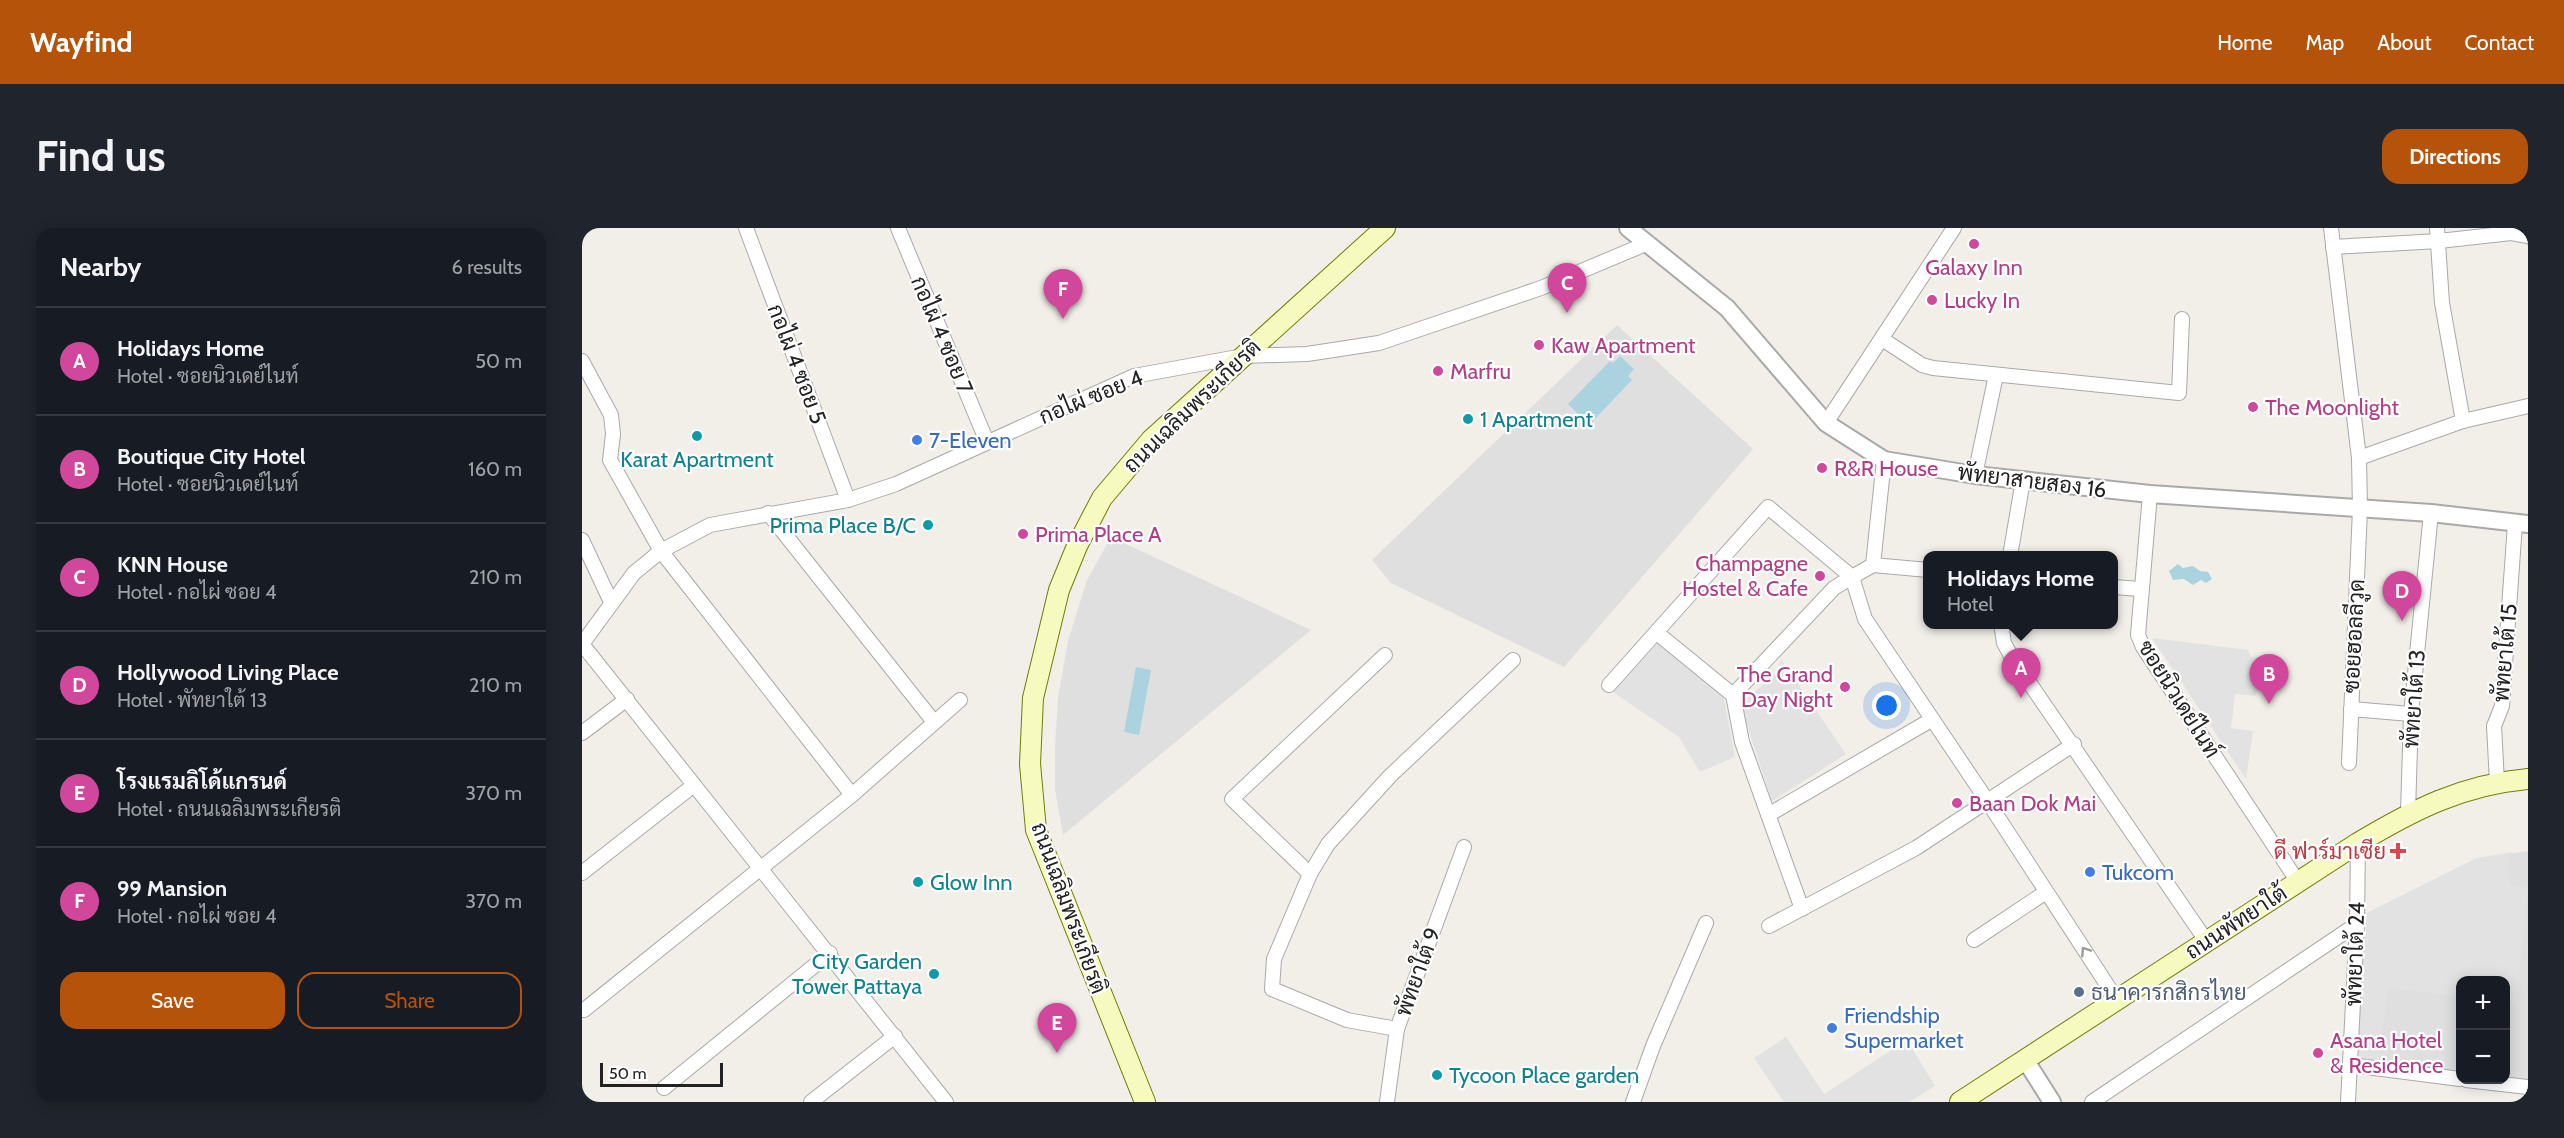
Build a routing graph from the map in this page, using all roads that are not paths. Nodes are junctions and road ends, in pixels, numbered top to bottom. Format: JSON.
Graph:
{"nodes":[{"id":1,"x":746,"y":228,"type":"edge"},
{"id":2,"x":898,"y":228,"type":"edge"},
{"id":3,"x":1385,"y":228,"type":"edge"},
{"id":4,"x":1628,"y":228,"type":"edge"},
{"id":5,"x":1954,"y":228,"type":"edge"},
{"id":6,"x":2331,"y":228,"type":"edge"},
{"id":7,"x":2511,"y":231,"type":"edge"},
{"id":8,"x":2438,"y":235,"type":"edge"},
{"id":9,"x":2528,"y":236,"type":"edge"},
{"id":10,"x":1648,"y":243,"type":"junction"},
{"id":11,"x":2333,"y":247,"type":"junction"},
{"id":12,"x":2182,"y":319,"type":"dead end"},
{"id":13,"x":1882,"y":339,"type":"junction"},
{"id":14,"x":1242,"y":356,"type":"junction"},
{"id":15,"x":582,"y":362,"type":"edge"},
{"id":16,"x":1996,"y":375,"type":"junction"},
{"id":17,"x":2528,"y":406,"type":"edge"},
{"id":18,"x":2463,"y":421,"type":"junction"},
{"id":19,"x":1826,"y":423,"type":"junction"},
{"id":20,"x":987,"y":442,"type":"junction"},
{"id":21,"x":2359,"y":458,"type":"junction"},
{"id":22,"x":1884,"y":460,"type":"junction"},
{"id":23,"x":1975,"y":476,"type":"junction"},
{"id":24,"x":2023,"y":480,"type":"junction"},
{"id":25,"x":2150,"y":494,"type":"junction"},
{"id":26,"x":848,"y":500,"type":"junction"},
{"id":27,"x":2360,"y":509,"type":"junction"},
{"id":28,"x":768,"y":513,"type":"junction"},
{"id":29,"x":2431,"y":513,"type":"junction"},
{"id":30,"x":2521,"y":524,"type":"edge"},
{"id":31,"x":582,"y":540,"type":"edge"},
{"id":32,"x":661,"y":551,"type":"junction"},
{"id":33,"x":2011,"y":551,"type":"edge"},
{"id":34,"x":1873,"y":565,"type":"junction"},
{"id":35,"x":1923,"y":570,"type":"edge"},
{"id":36,"x":1852,"y":577,"type":"junction"},
{"id":37,"x":2118,"y":587,"type":"edge"},
{"id":38,"x":2140,"y":589,"type":"junction"},
{"id":39,"x":611,"y":602,"type":"junction"},
{"id":40,"x":2002,"y":629,"type":"edge"},
{"id":41,"x":1657,"y":633,"type":"junction"},
{"id":42,"x":582,"y":644,"type":"edge"},
{"id":43,"x":1385,"y":655,"type":"dead end"},
{"id":44,"x":1513,"y":660,"type":"dead end"},
{"id":45,"x":1609,"y":684,"type":"dead end"},
{"id":46,"x":1733,"y":695,"type":"junction"},
{"id":47,"x":627,"y":699,"type":"junction"},
{"id":48,"x":960,"y":700,"type":"dead end"},
{"id":49,"x":2351,"y":710,"type":"junction"},
{"id":50,"x":2411,"y":714,"type":"junction"},
{"id":51,"x":1931,"y":720,"type":"junction"},
{"id":52,"x":934,"y":722,"type":"junction"},
{"id":53,"x":582,"y":733,"type":"edge"},
{"id":54,"x":2074,"y":744,"type":"junction"},
{"id":55,"x":2349,"y":763,"type":"dead end"},
{"id":56,"x":2528,"y":779,"type":"edge"},
{"id":57,"x":2496,"y":782,"type":"junction"},
{"id":58,"x":694,"y":785,"type":"junction"},
{"id":59,"x":852,"y":795,"type":"junction"},
{"id":60,"x":1988,"y":802,"type":"junction"},
{"id":61,"x":2408,"y":813,"type":"junction"},
{"id":62,"x":1768,"y":815,"type":"junction"},
{"id":63,"x":2358,"y":843,"type":"junction"},
{"id":64,"x":1464,"y":847,"type":"dead end"},
{"id":65,"x":760,"y":870,"type":"junction"},
{"id":66,"x":582,"y":873,"type":"edge"},
{"id":67,"x":1310,"y":874,"type":"junction"},
{"id":68,"x":2298,"y":882,"type":"junction"},
{"id":69,"x":2046,"y":892,"type":"junction"},
{"id":70,"x":1802,"y":909,"type":"junction"},
{"id":71,"x":1706,"y":923,"type":"dead end"},
{"id":72,"x":2357,"y":924,"type":"junction"},
{"id":73,"x":1769,"y":926,"type":"dead end"},
{"id":74,"x":1974,"y":940,"type":"dead end"},
{"id":75,"x":2207,"y":942,"type":"junction"},
{"id":76,"x":830,"y":953,"type":"junction"},
{"id":77,"x":2116,"y":1000,"type":"junction"},
{"id":78,"x":584,"y":1010,"type":"dead end"},
{"id":79,"x":1397,"y":1029,"type":"junction"},
{"id":80,"x":895,"y":1036,"type":"junction"},
{"id":81,"x":2026,"y":1061,"type":"junction"},
{"id":82,"x":2351,"y":1065,"type":"junction"},
{"id":83,"x":2456,"y":1078,"type":"edge"},
{"id":84,"x":2501,"y":1084,"type":"edge"},
{"id":85,"x":2528,"y":1087,"type":"edge"},
{"id":86,"x":664,"y":1088,"type":"dead end"},
{"id":87,"x":811,"y":1102,"type":"edge"},
{"id":88,"x":946,"y":1102,"type":"edge"},
{"id":89,"x":1145,"y":1102,"type":"edge"},
{"id":90,"x":1387,"y":1102,"type":"edge"},
{"id":91,"x":1633,"y":1102,"type":"edge"},
{"id":92,"x":1960,"y":1102,"type":"edge"},
{"id":93,"x":2052,"y":1102,"type":"edge"},
{"id":94,"x":2092,"y":1102,"type":"edge"},
{"id":95,"x":2348,"y":1102,"type":"edge"}],
"edges":[{"from":1,"to":26,"type":"street","name":"กอไผ่ 4 ซอย 5"},
{"from":2,"to":20,"type":"street","name":"กอไผ่ 4 ซอย 7"},
{"from":3,"to":14,"type":"main road","name":"ถนนเฉลิมพระเกียรติ"},
{"from":4,"to":10,"type":"street","name":"พัทยาสายสอง 16"},
{"from":5,"to":13,"type":"street"},
{"from":6,"to":11,"type":"street","name":"ซอยฮอลลีวูด"},
{"from":7,"to":8,"type":"street"},
{"from":7,"to":9,"type":"street"},
{"from":8,"to":11,"type":"street"},
{"from":8,"to":18,"type":"street"},
{"from":10,"to":14,"type":"street","name":"กอไผ่ ซอย 4"},
{"from":10,"to":19,"type":"street","name":"พัทยาสายสอง 16"},
{"from":11,"to":21,"type":"street","name":"ซอยฮอลลีวูด"},
{"from":12,"to":16,"type":"street"},
{"from":13,"to":16,"type":"street"},
{"from":13,"to":19,"type":"street"},
{"from":14,"to":20,"type":"street","name":"กอไผ่ ซอย 4"},
{"from":14,"to":89,"type":"main road","name":"ถนนเฉลิมพระเกียรติ"},
{"from":15,"to":32,"type":"street"},
{"from":16,"to":23,"type":"street"},
{"from":17,"to":18,"type":"street"},
{"from":18,"to":21,"type":"street"},
{"from":19,"to":22,"type":"street","name":"พัทยาสายสอง 16"},
{"from":20,"to":26,"type":"street","name":"กอไผ่ ซอย 4"},
{"from":21,"to":27,"type":"street","name":"ซอยฮอลลีวูด"},
{"from":22,"to":23,"type":"street","name":"พัทยาสายสอง 16"},
{"from":22,"to":34,"type":"street"},
{"from":23,"to":24,"type":"street","name":"พัทยาสายสอง 16"},
{"from":24,"to":25,"type":"street","name":"พัทยาสายสอง 16"},
{"from":24,"to":33,"type":"street"},
{"from":25,"to":27,"type":"street","name":"พัทยาสายสอง 16"},
{"from":25,"to":38,"type":"street","name":"ซอยนิวเดย์ไนท์"},
{"from":26,"to":28,"type":"street","name":"กอไผ่ ซอย 4"},
{"from":27,"to":29,"type":"street","name":"พัทยาสายสอง 16"},
{"from":27,"to":49,"type":"street","name":"ซอยฮอลลีวูด"},
{"from":28,"to":32,"type":"street","name":"กอไผ่ ซอย 4"},
{"from":28,"to":52,"type":"street"},
{"from":29,"to":30,"type":"street","name":"พัทยาสายสอง 16"},
{"from":29,"to":50,"type":"street","name":"พัทยาใต้ 13"},
{"from":30,"to":57,"type":"street","name":"พัทยาใต้ 15"},
{"from":31,"to":39,"type":"street"},
{"from":32,"to":39,"type":"street","name":"กอไผ่ ซอย 4"},
{"from":32,"to":59,"type":"street"},
{"from":34,"to":35,"type":"street"},
{"from":34,"to":36,"type":"street"},
{"from":36,"to":41,"type":"street"},
{"from":36,"to":46,"type":"street"},
{"from":36,"to":51,"type":"street"},
{"from":37,"to":38,"type":"street"},
{"from":38,"to":68,"type":"street","name":"ซอยนิวเดย์ไนท์"},
{"from":39,"to":42,"type":"street","name":"กอไผ่ ซอย 4"},
{"from":40,"to":54,"type":"street"},
{"from":41,"to":45,"type":"street"},
{"from":41,"to":46,"type":"street"},
{"from":42,"to":47,"type":"street"},
{"from":43,"to":67,"type":"street"},
{"from":44,"to":67,"type":"street"},
{"from":46,"to":62,"type":"street"},
{"from":47,"to":53,"type":"street"},
{"from":47,"to":58,"type":"street"},
{"from":48,"to":52,"type":"street"},
{"from":49,"to":50,"type":"street"},
{"from":49,"to":55,"type":"street","name":"ซอยฮอลลีวูด"},
{"from":50,"to":61,"type":"street","name":"พัทยาใต้ 13"},
{"from":51,"to":60,"type":"street"},
{"from":51,"to":62,"type":"street"},
{"from":52,"to":59,"type":"street"},
{"from":54,"to":60,"type":"street"},
{"from":54,"to":75,"type":"street"},
{"from":56,"to":57,"type":"main road","name":"ถนนพัทยาใต้"},
{"from":57,"to":61,"type":"main road","name":"ถนนพัทยาใต้"},
{"from":58,"to":65,"type":"street"},
{"from":58,"to":66,"type":"street"},
{"from":59,"to":65,"type":"street"},
{"from":60,"to":69,"type":"street"},
{"from":60,"to":70,"type":"street"},
{"from":61,"to":63,"type":"main road","name":"ถนนพัทยาใต้"},
{"from":62,"to":70,"type":"street"},
{"from":63,"to":68,"type":"main road","name":"ถนนพัทยาใต้"},
{"from":63,"to":72,"type":"street","name":"พัทยาใต้ 24"},
{"from":64,"to":79,"type":"street","name":"พัทยาใต้ 9"},
{"from":65,"to":76,"type":"street"},
{"from":65,"to":78,"type":"street"},
{"from":67,"to":79,"type":"street"},
{"from":68,"to":75,"type":"main road","name":"ถนนพัทยาใต้"},
{"from":69,"to":74,"type":"street"},
{"from":77,"to":69,"type":"street","one_way":true},
{"from":70,"to":73,"type":"street"},
{"from":71,"to":91,"type":"street"},
{"from":72,"to":82,"type":"street","name":"พัทยาใต้ 24"},
{"from":72,"to":94,"type":"street"},
{"from":75,"to":77,"type":"main road","name":"ถนนพัทยาใต้"},
{"from":76,"to":80,"type":"street"},
{"from":76,"to":86,"type":"street"},
{"from":77,"to":81,"type":"main road","name":"ถนนพัทยาใต้"},
{"from":79,"to":90,"type":"street","name":"พัทยาใต้ 9"},
{"from":80,"to":87,"type":"street"},
{"from":80,"to":88,"type":"street"},
{"from":81,"to":92,"type":"main road","name":"ถนนพัทยาใต้"},
{"from":81,"to":93,"type":"street"},
{"from":82,"to":83,"type":"street"},
{"from":82,"to":95,"type":"street","name":"พัทยาใต้ 24"},
{"from":84,"to":85,"type":"street"}]}
